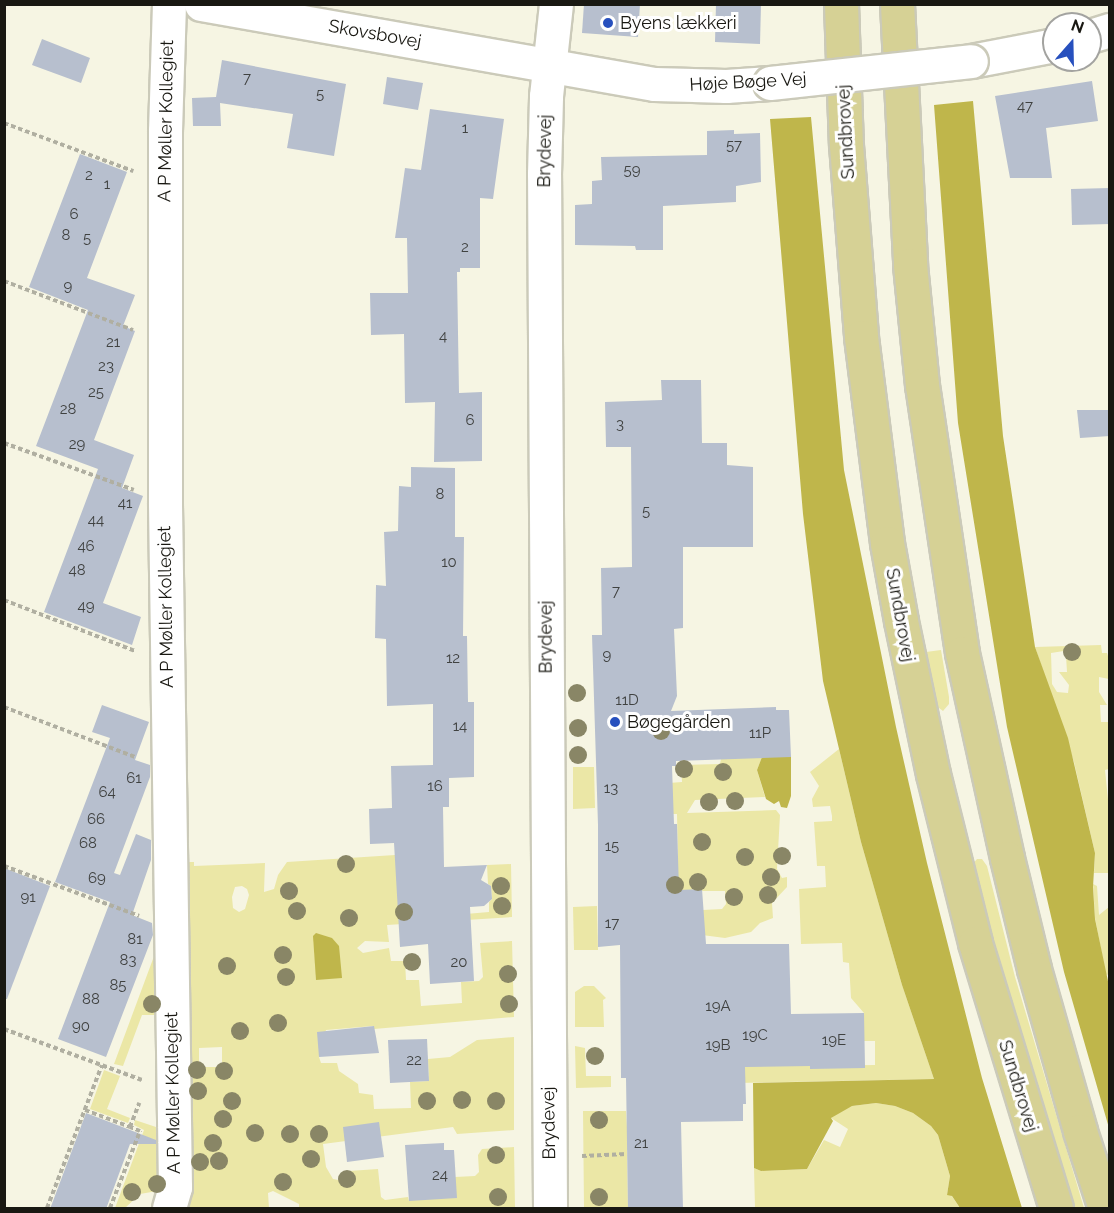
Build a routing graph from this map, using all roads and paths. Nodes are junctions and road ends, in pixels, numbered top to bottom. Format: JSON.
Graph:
{"nodes":[{"id":1,"x":169,"y":4,"type":"edge"},
{"id":2,"x":201,"y":4,"type":"edge"},
{"id":3,"x":556,"y":4,"type":"edge"},
{"id":4,"x":841,"y":4,"type":"edge"},
{"id":5,"x":897,"y":4,"type":"edge"},
{"id":6,"x":1042,"y":47,"type":"edge"},
{"id":7,"x":550,"y":66,"type":"junction"},
{"id":8,"x":4,"y":123,"type":"edge"},
{"id":9,"x":165,"y":183,"type":"junction"},
{"id":10,"x":4,"y":281,"type":"edge"},
{"id":11,"x":165,"y":342,"type":"junction"},
{"id":12,"x":4,"y":443,"type":"edge"},
{"id":13,"x":165,"y":502,"type":"junction"},
{"id":14,"x":4,"y":600,"type":"edge"},
{"id":15,"x":167,"y":663,"type":"junction"},
{"id":16,"x":4,"y":707,"type":"edge"},
{"id":17,"x":169,"y":770,"type":"junction"},
{"id":18,"x":4,"y":866,"type":"edge"},
{"id":19,"x":172,"y":928,"type":"junction"},
{"id":20,"x":4,"y":1029,"type":"edge"},
{"id":21,"x":102,"y":1065,"type":"junction"},
{"id":22,"x":154,"y":1084,"type":"junction"},
{"id":23,"x":140,"y":1100,"type":"dead end"},
{"id":24,"x":85,"y":1110,"type":"junction"},
{"id":25,"x":130,"y":1127,"type":"junction"},
{"id":26,"x":627,"y":1154,"type":"dead end"},
{"id":27,"x":550,"y":1157,"type":"junction"},
{"id":28,"x":47,"y":1209,"type":"edge"},
{"id":29,"x":111,"y":1209,"type":"edge"},
{"id":30,"x":169,"y":1209,"type":"edge"},
{"id":31,"x":550,"y":1209,"type":"edge"},
{"id":32,"x":1056,"y":1209,"type":"edge"},
{"id":33,"x":1105,"y":1209,"type":"edge"}],
"edges":[{"from":1,"to":9,"type":"street","name":"A P Møller Kollegiet"},
{"from":2,"to":7,"type":"street","name":"Skovsbovej"},
{"from":3,"to":7,"type":"street","name":"Brydevej"},
{"from":4,"to":32,"type":"main road","name":"Sundbrovej"},
{"from":5,"to":33,"type":"main road"},
{"from":6,"to":7,"type":"street","name":"Høje Bøge Vej","bridge":true},
{"from":7,"to":27,"type":"street","name":"Brydevej"},
{"from":8,"to":9,"type":"path"},
{"from":9,"to":11,"type":"street","name":"A P Møller Kollegiet"},
{"from":10,"to":11,"type":"path"},
{"from":11,"to":13,"type":"street","name":"A P Møller Kollegiet"},
{"from":12,"to":13,"type":"path"},
{"from":13,"to":15,"type":"street","name":"A P Møller Kollegiet"},
{"from":14,"to":15,"type":"path"},
{"from":15,"to":17,"type":"street","name":"A P Møller Kollegiet"},
{"from":16,"to":17,"type":"path"},
{"from":17,"to":19,"type":"street","name":"A P Møller Kollegiet"},
{"from":18,"to":19,"type":"path"},
{"from":19,"to":22,"type":"street","name":"A P Møller Kollegiet"},
{"from":20,"to":21,"type":"path"},
{"from":21,"to":22,"type":"path"},
{"from":21,"to":24,"type":"path"},
{"from":22,"to":30,"type":"street","name":"A P Møller Kollegiet"},
{"from":23,"to":25,"type":"path"},
{"from":24,"to":25,"type":"path"},
{"from":24,"to":28,"type":"path"},
{"from":25,"to":29,"type":"path"},
{"from":26,"to":27,"type":"path"},
{"from":27,"to":31,"type":"street","name":"Brydevej"}]}
